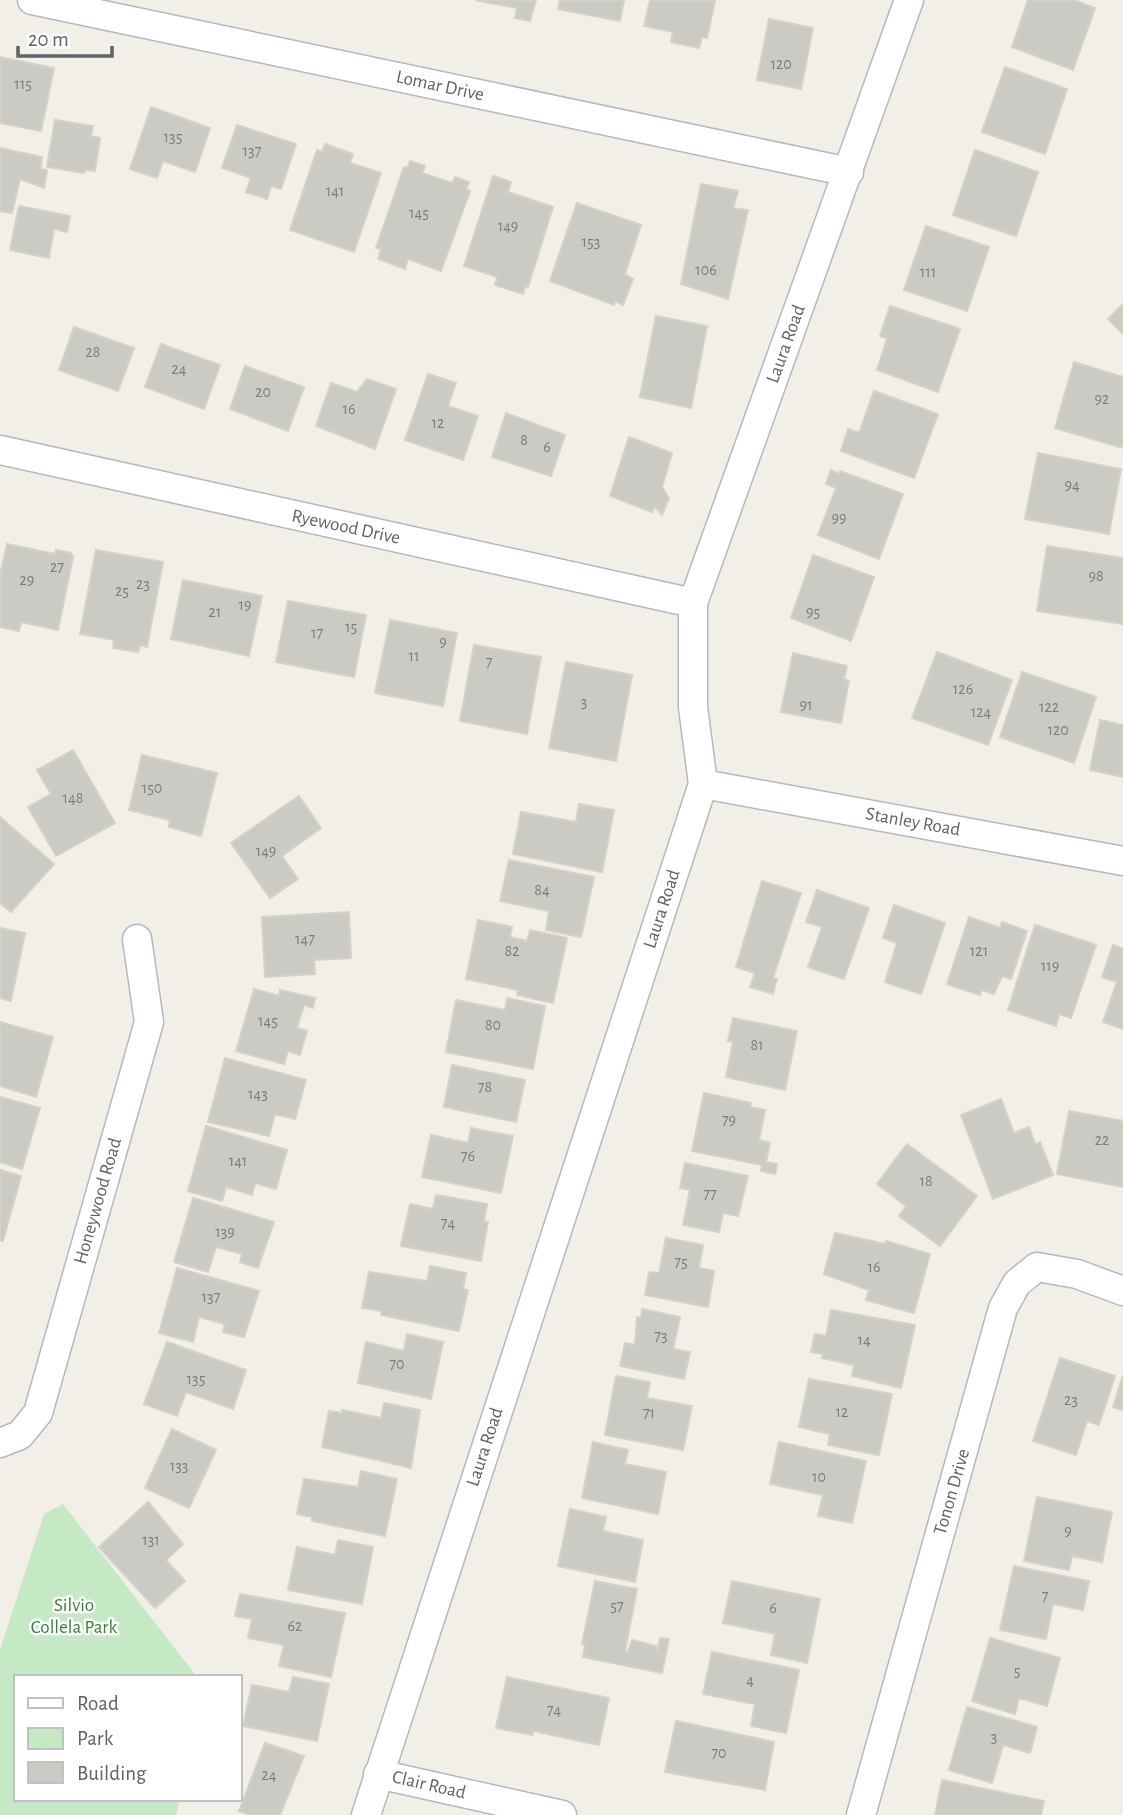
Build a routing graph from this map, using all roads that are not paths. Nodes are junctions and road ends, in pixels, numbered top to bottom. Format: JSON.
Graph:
{"nodes":[{"id":1,"x":32,"y":0,"type":"edge"},
{"id":2,"x":909,"y":0,"type":"edge"},
{"id":3,"x":849,"y":172,"type":"junction"},
{"id":4,"x":0,"y":450,"type":"edge"},
{"id":5,"x":693,"y":603,"type":"junction"},
{"id":6,"x":703,"y":784,"type":"junction"},
{"id":7,"x":1123,"y":861,"type":"edge"},
{"id":8,"x":137,"y":939,"type":"dead end"},
{"id":9,"x":1123,"y":1291,"type":"edge"},
{"id":10,"x":0,"y":1443,"type":"edge"},
{"id":11,"x":378,"y":1774,"type":"junction"},
{"id":12,"x":366,"y":1815,"type":"edge"},
{"id":13,"x":562,"y":1815,"type":"edge"},
{"id":14,"x":861,"y":1815,"type":"edge"}],
"edges":[{"from":1,"to":3,"type":"street","name":"Lomar Drive"},
{"from":2,"to":3,"type":"street","name":"Laura Road"},
{"from":3,"to":5,"type":"street","name":"Laura Road"},
{"from":4,"to":5,"type":"street","name":"Ryewood Drive"},
{"from":5,"to":6,"type":"street","name":"Laura Road"},
{"from":6,"to":7,"type":"street","name":"Stanley Road"},
{"from":6,"to":11,"type":"street","name":"Laura Road"},
{"from":8,"to":10,"type":"street","name":"Honeywood Road"},
{"from":9,"to":14,"type":"street","name":"Tonon Drive"},
{"from":11,"to":12,"type":"street","name":"Laura Road"},
{"from":11,"to":13,"type":"street","name":"Clair Road"}]}
